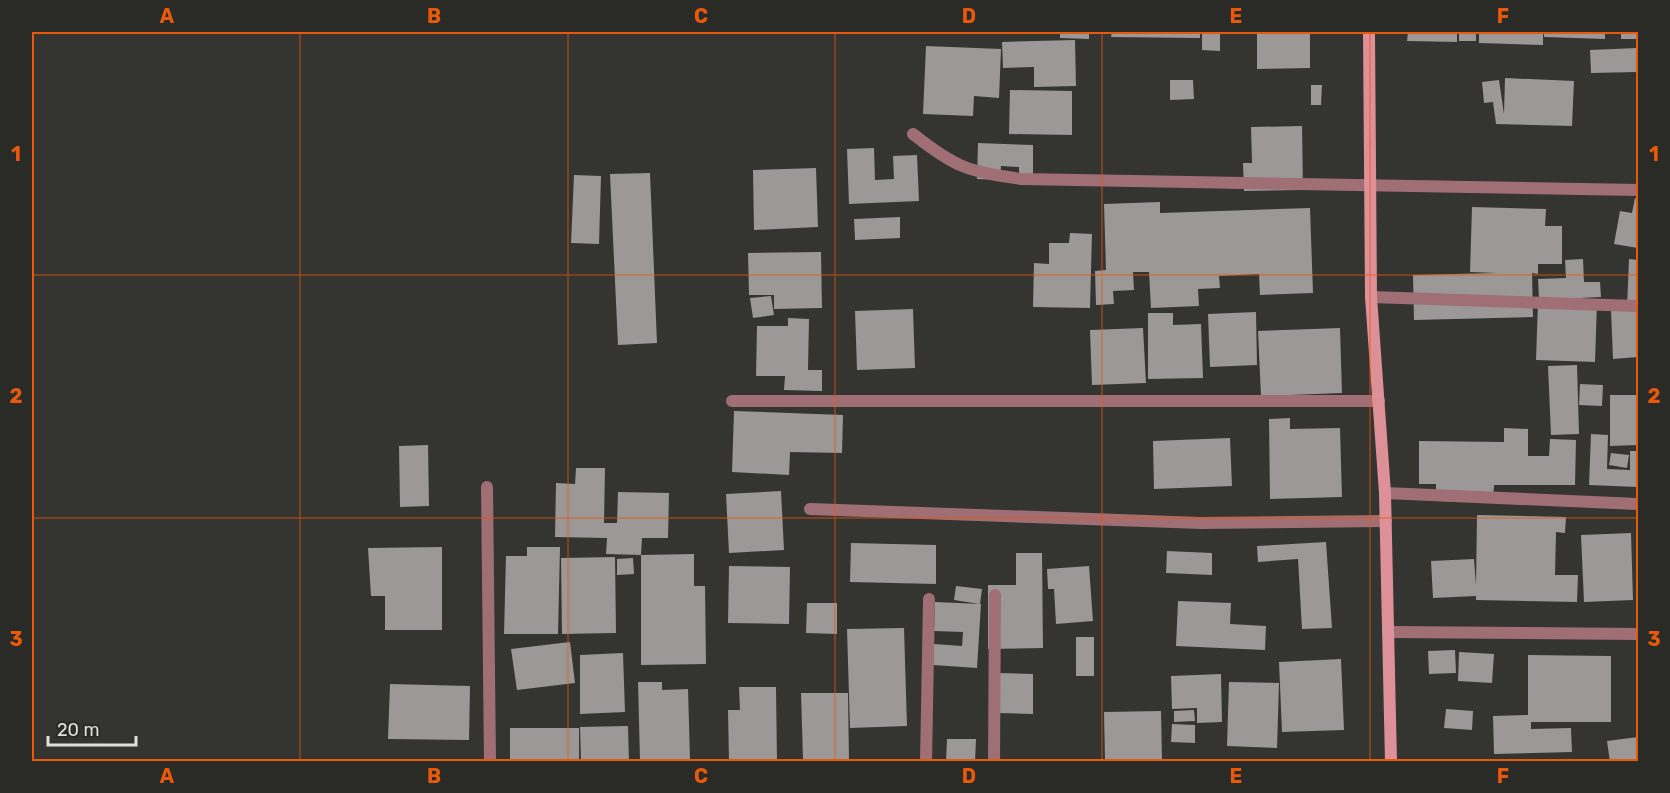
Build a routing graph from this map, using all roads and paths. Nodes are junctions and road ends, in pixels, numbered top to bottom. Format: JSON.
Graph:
{"nodes":[{"id":1,"x":1369,"y":32,"type":"edge"},
{"id":2,"x":913,"y":134,"type":"dead end"},
{"id":3,"x":1371,"y":185,"type":"junction"},
{"id":4,"x":1638,"y":190,"type":"edge"},
{"id":5,"x":1371,"y":297,"type":"junction"},
{"id":6,"x":1638,"y":306,"type":"edge"},
{"id":7,"x":732,"y":401,"type":"dead end"},
{"id":8,"x":1379,"y":401,"type":"junction"},
{"id":9,"x":487,"y":487,"type":"dead end"},
{"id":10,"x":1385,"y":493,"type":"junction"},
{"id":11,"x":1638,"y":504,"type":"edge"},
{"id":12,"x":810,"y":509,"type":"dead end"},
{"id":13,"x":1386,"y":521,"type":"junction"},
{"id":14,"x":995,"y":595,"type":"dead end"},
{"id":15,"x":929,"y":599,"type":"dead end"},
{"id":16,"x":1388,"y":632,"type":"junction"},
{"id":17,"x":1638,"y":634,"type":"edge"},
{"id":18,"x":490,"y":762,"type":"edge"},
{"id":19,"x":926,"y":762,"type":"edge"},
{"id":20,"x":994,"y":762,"type":"edge"},
{"id":21,"x":1391,"y":762,"type":"edge"}],
"edges":[{"from":1,"to":3,"type":"main road"},
{"from":2,"to":3,"type":"street"},
{"from":3,"to":4,"type":"street"},
{"from":3,"to":5,"type":"main road"},
{"from":5,"to":6,"type":"street"},
{"from":5,"to":8,"type":"main road"},
{"from":7,"to":8,"type":"street"},
{"from":8,"to":10,"type":"main road"},
{"from":9,"to":18,"type":"street"},
{"from":10,"to":11,"type":"street"},
{"from":10,"to":13,"type":"main road"},
{"from":12,"to":13,"type":"street"},
{"from":13,"to":16,"type":"main road"},
{"from":14,"to":20,"type":"street"},
{"from":15,"to":19,"type":"street"},
{"from":16,"to":17,"type":"street"},
{"from":16,"to":21,"type":"main road"}]}
